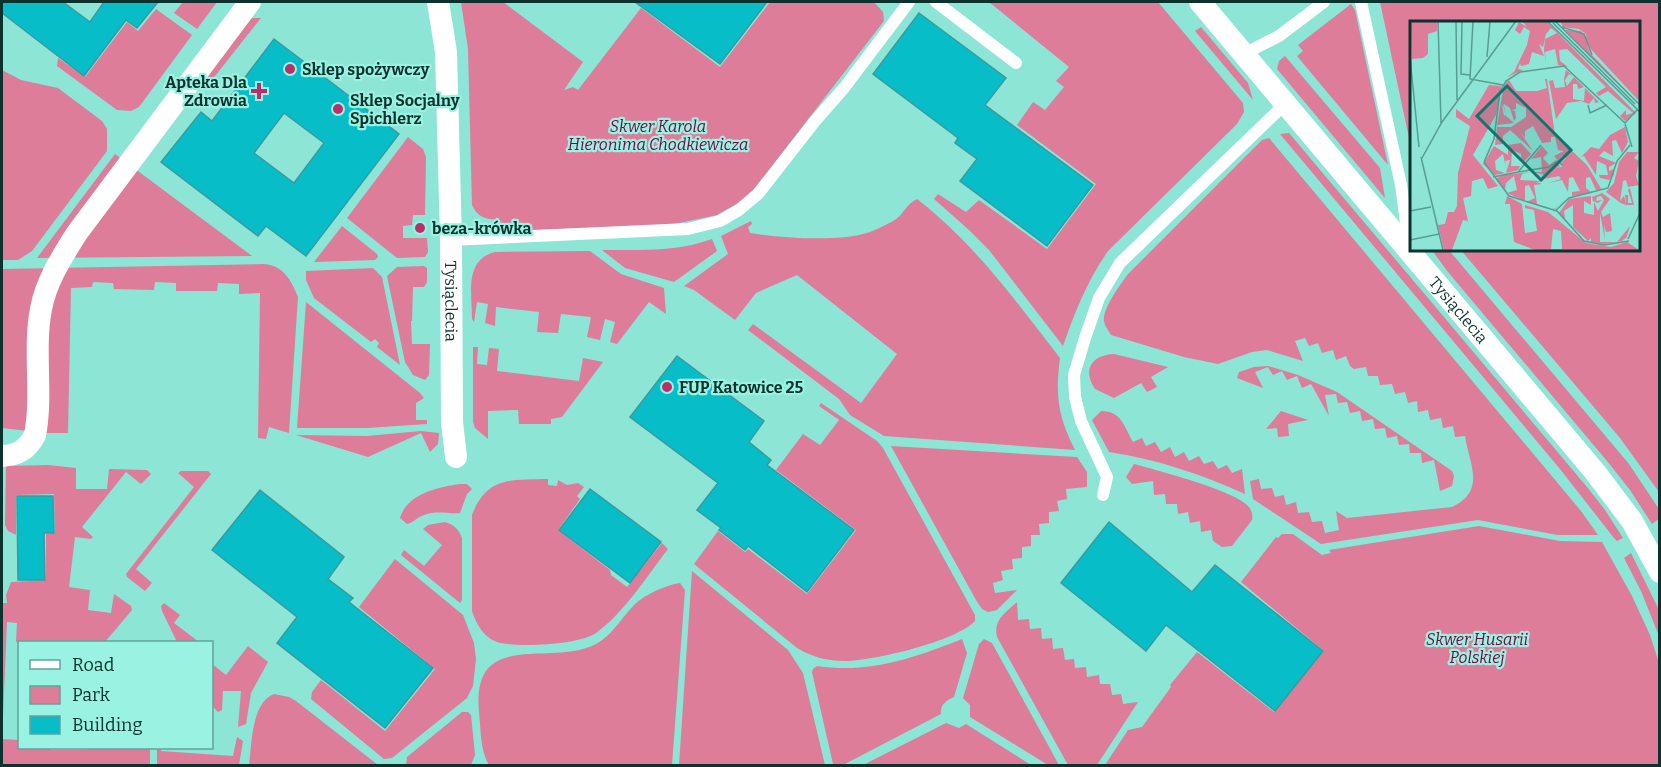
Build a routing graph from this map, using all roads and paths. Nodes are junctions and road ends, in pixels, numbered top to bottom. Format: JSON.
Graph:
{"nodes":[{"id":1,"x":250,"y":2,"type":"edge"},
{"id":2,"x":438,"y":2,"type":"edge"},
{"id":3,"x":909,"y":2,"type":"edge"},
{"id":4,"x":936,"y":2,"type":"edge"},
{"id":5,"x":1200,"y":2,"type":"edge"},
{"id":6,"x":1324,"y":2,"type":"edge"},
{"id":7,"x":1361,"y":2,"type":"edge"},
{"id":8,"x":1244,"y":54,"type":"junction"},
{"id":9,"x":1016,"y":63,"type":"dead end"},
{"id":10,"x":1285,"y":104,"type":"junction"},
{"id":11,"x":451,"y":240,"type":"junction"},
{"id":12,"x":1409,"y":250,"type":"junction"},
{"id":13,"x":2,"y":456,"type":"edge"},
{"id":14,"x":456,"y":457,"type":"dead end"},
{"id":15,"x":1103,"y":495,"type":"dead end"},
{"id":16,"x":1659,"y":572,"type":"edge"}],
"edges":[{"from":1,"to":13,"type":"street"},
{"from":2,"to":11,"type":"street","name":"Tysiąclecia"},
{"from":3,"to":11,"type":"lane"},
{"from":4,"to":9,"type":"lane"},
{"from":5,"to":8,"type":"street","name":"Tysiąclecia"},
{"from":6,"to":8,"type":"lane"},
{"from":7,"to":12,"type":"lane"},
{"from":8,"to":10,"type":"street","name":"Tysiąclecia"},
{"from":10,"to":12,"type":"street","name":"Tysiąclecia"},
{"from":10,"to":15,"type":"lane"},
{"from":11,"to":14,"type":"street","name":"Tysiąclecia"},
{"from":12,"to":16,"type":"street","name":"Tysiąclecia"}]}
